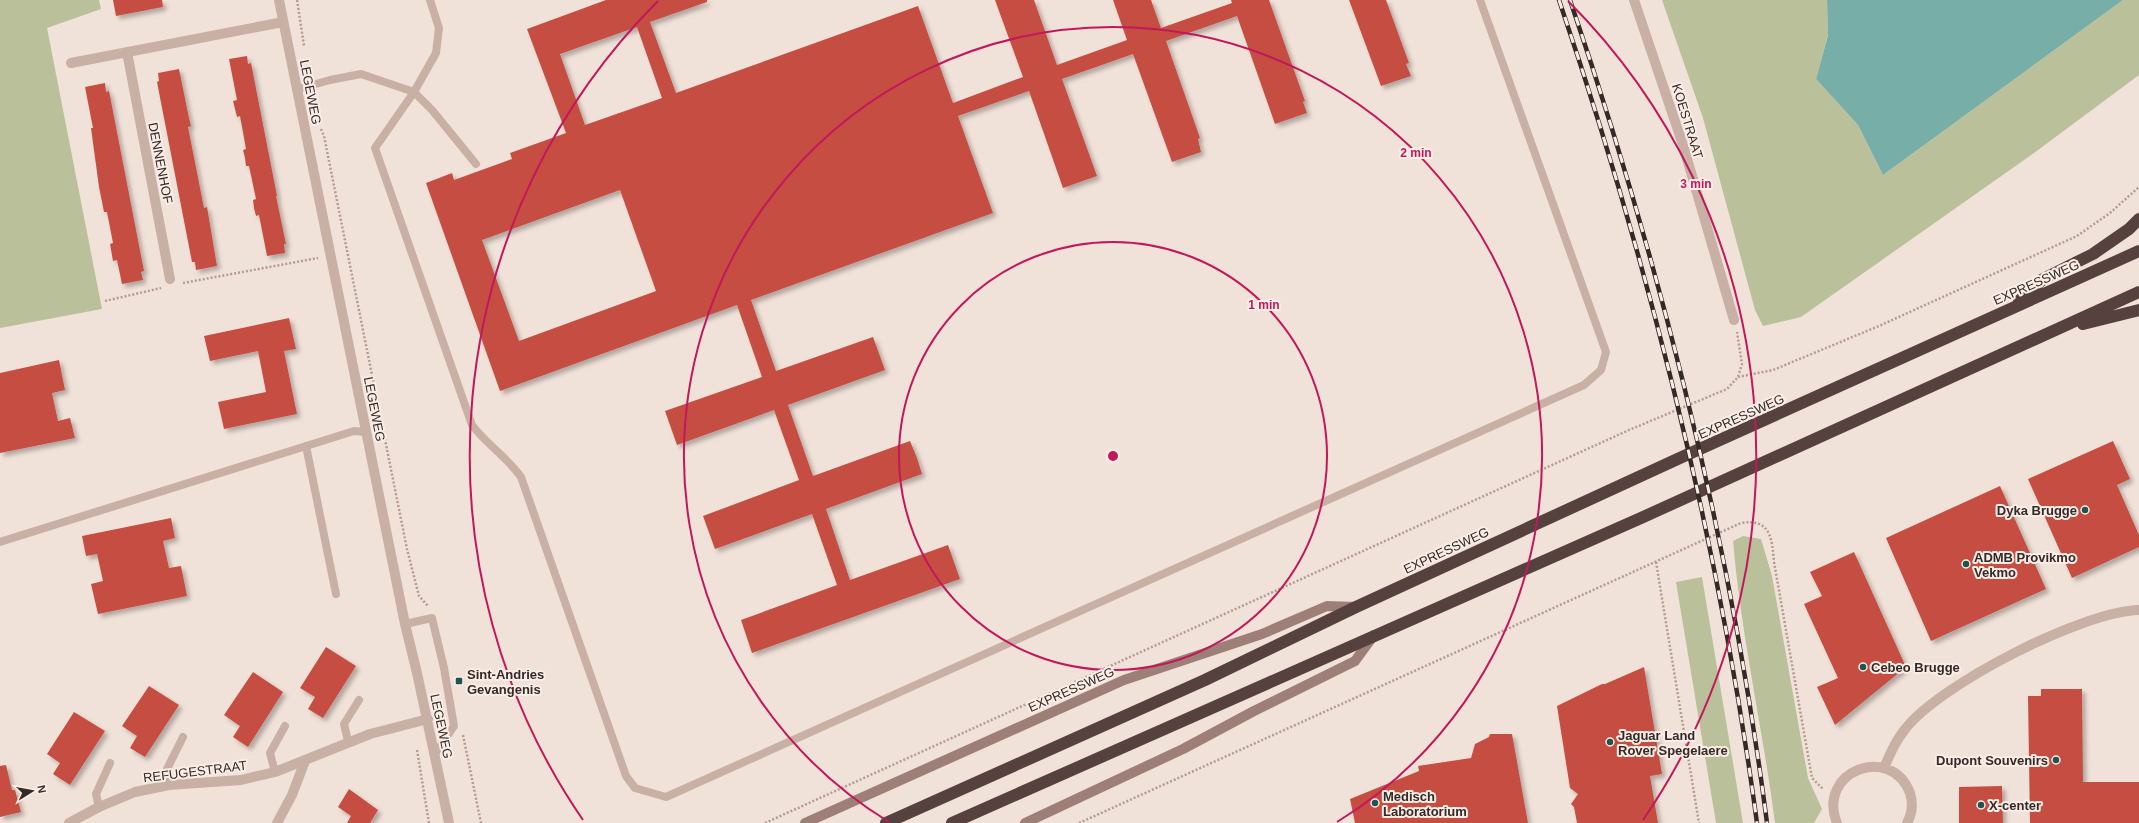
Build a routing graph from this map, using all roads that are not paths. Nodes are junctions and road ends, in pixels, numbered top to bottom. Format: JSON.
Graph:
{"nodes":[{"id":1,"x":279,"y":0,"type":"edge"},
{"id":2,"x":430,"y":0,"type":"edge"},
{"id":3,"x":1480,"y":0,"type":"edge"},
{"id":4,"x":1634,"y":0,"type":"edge"},
{"id":5,"x":283,"y":22,"type":"junction"},
{"id":6,"x":126,"y":52,"type":"junction"},
{"id":7,"x":72,"y":63,"type":"dead end"},
{"id":8,"x":298,"y":89,"type":"junction"},
{"id":9,"x":414,"y":92,"type":"junction"},
{"id":10,"x":476,"y":164,"type":"dead end"},
{"id":11,"x":2139,"y":219,"type":"edge"},
{"id":12,"x":2139,"y":251,"type":"edge"},
{"id":13,"x":174,"y":282,"type":"road end"},
{"id":14,"x":2139,"y":292,"type":"edge"},
{"id":15,"x":2012,"y":308,"type":"junction"},
{"id":16,"x":2139,"y":310,"type":"edge"},
{"id":17,"x":1734,"y":320,"type":"road end"},
{"id":18,"x":2052,"y":332,"type":"junction"},
{"id":19,"x":366,"y":432,"type":"junction"},
{"id":20,"x":306,"y":446,"type":"junction"},
{"id":21,"x":0,"y":542,"type":"edge"},
{"id":22,"x":336,"y":594,"type":"dead end"},
{"id":23,"x":1356,"y":607,"type":"junction"},
{"id":24,"x":2139,"y":610,"type":"edge"},
{"id":25,"x":405,"y":624,"type":"junction"},
{"id":26,"x":1375,"y":635,"type":"junction"},
{"id":27,"x":359,"y":700,"type":"dead end"},
{"id":28,"x":428,"y":719,"type":"junction"},
{"id":29,"x":285,"y":726,"type":"dead end"},
{"id":30,"x":183,"y":737,"type":"dead end"},
{"id":31,"x":348,"y":742,"type":"junction"},
{"id":32,"x":435,"y":754,"type":"junction"},
{"id":33,"x":305,"y":761,"type":"junction"},
{"id":34,"x":110,"y":763,"type":"dead end"},
{"id":35,"x":1884,"y":768,"type":"junction"},
{"id":36,"x":275,"y":772,"type":"junction"},
{"id":37,"x":169,"y":785,"type":"junction"},
{"id":38,"x":99,"y":807,"type":"junction"},
{"id":39,"x":69,"y":823,"type":"edge"},
{"id":40,"x":277,"y":823,"type":"edge"},
{"id":41,"x":449,"y":823,"type":"edge"},
{"id":42,"x":805,"y":823,"type":"edge"},
{"id":43,"x":886,"y":823,"type":"edge"},
{"id":44,"x":952,"y":823,"type":"edge"},
{"id":45,"x":1025,"y":823,"type":"edge"},
{"id":46,"x":1837,"y":823,"type":"edge"},
{"id":47,"x":1907,"y":823,"type":"edge"}],
"edges":[{"from":1,"to":5,"type":"street","name":"LEGEWEG"},
{"from":2,"to":9,"type":"lane"},
{"from":3,"to":9,"type":"lane"},
{"from":4,"to":17,"type":"street","name":"KOESTRAAT"},
{"from":5,"to":6,"type":"street"},
{"from":5,"to":8,"type":"street","name":"LEGEWEG"},
{"from":6,"to":7,"type":"street"},
{"from":6,"to":13,"type":"street","name":"DENNENHOF"},
{"from":8,"to":9,"type":"lane"},
{"from":8,"to":19,"type":"street","name":"LEGEWEG"},
{"from":9,"to":10,"type":"lane"},
{"from":11,"to":15,"type":"highway"},
{"from":12,"to":15,"type":"highway","name":"EXPRESSWEG"},
{"from":14,"to":18,"type":"highway"},
{"from":15,"to":23,"type":"highway","name":"EXPRESSWEG"},
{"from":16,"to":18,"type":"highway"},
{"from":18,"to":26,"type":"highway"},
{"from":19,"to":20,"type":"lane"},
{"from":19,"to":25,"type":"street","name":"LEGEWEG"},
{"from":20,"to":21,"type":"lane"},
{"from":20,"to":22,"type":"lane"},
{"from":23,"to":42,"type":"street","name":"EXPRESSWEG"},
{"from":23,"to":43,"type":"highway","name":"EXPRESSWEG"},
{"from":24,"to":35,"type":"street"},
{"from":25,"to":28,"type":"street","name":"LEGEWEG"},
{"from":25,"to":32,"type":"lane"},
{"from":26,"to":44,"type":"highway"},
{"from":26,"to":45,"type":"street"},
{"from":27,"to":31,"type":"lane"},
{"from":28,"to":31,"type":"street","name":"REFUGESTRAAT"},
{"from":28,"to":32,"type":"street","name":"LEGEWEG"},
{"from":29,"to":36,"type":"lane"},
{"from":30,"to":37,"type":"lane"},
{"from":31,"to":33,"type":"street","name":"REFUGESTRAAT"},
{"from":32,"to":41,"type":"street","name":"LEGEWEG"},
{"from":33,"to":36,"type":"street","name":"REFUGESTRAAT"},
{"from":33,"to":40,"type":"street"},
{"from":34,"to":38,"type":"lane"},
{"from":35,"to":46,"type":"street"},
{"from":35,"to":47,"type":"street"},
{"from":36,"to":37,"type":"street","name":"REFUGESTRAAT"},
{"from":37,"to":38,"type":"street","name":"REFUGESTRAAT"},
{"from":38,"to":39,"type":"street","name":"REFUGESTRAAT"}]}
